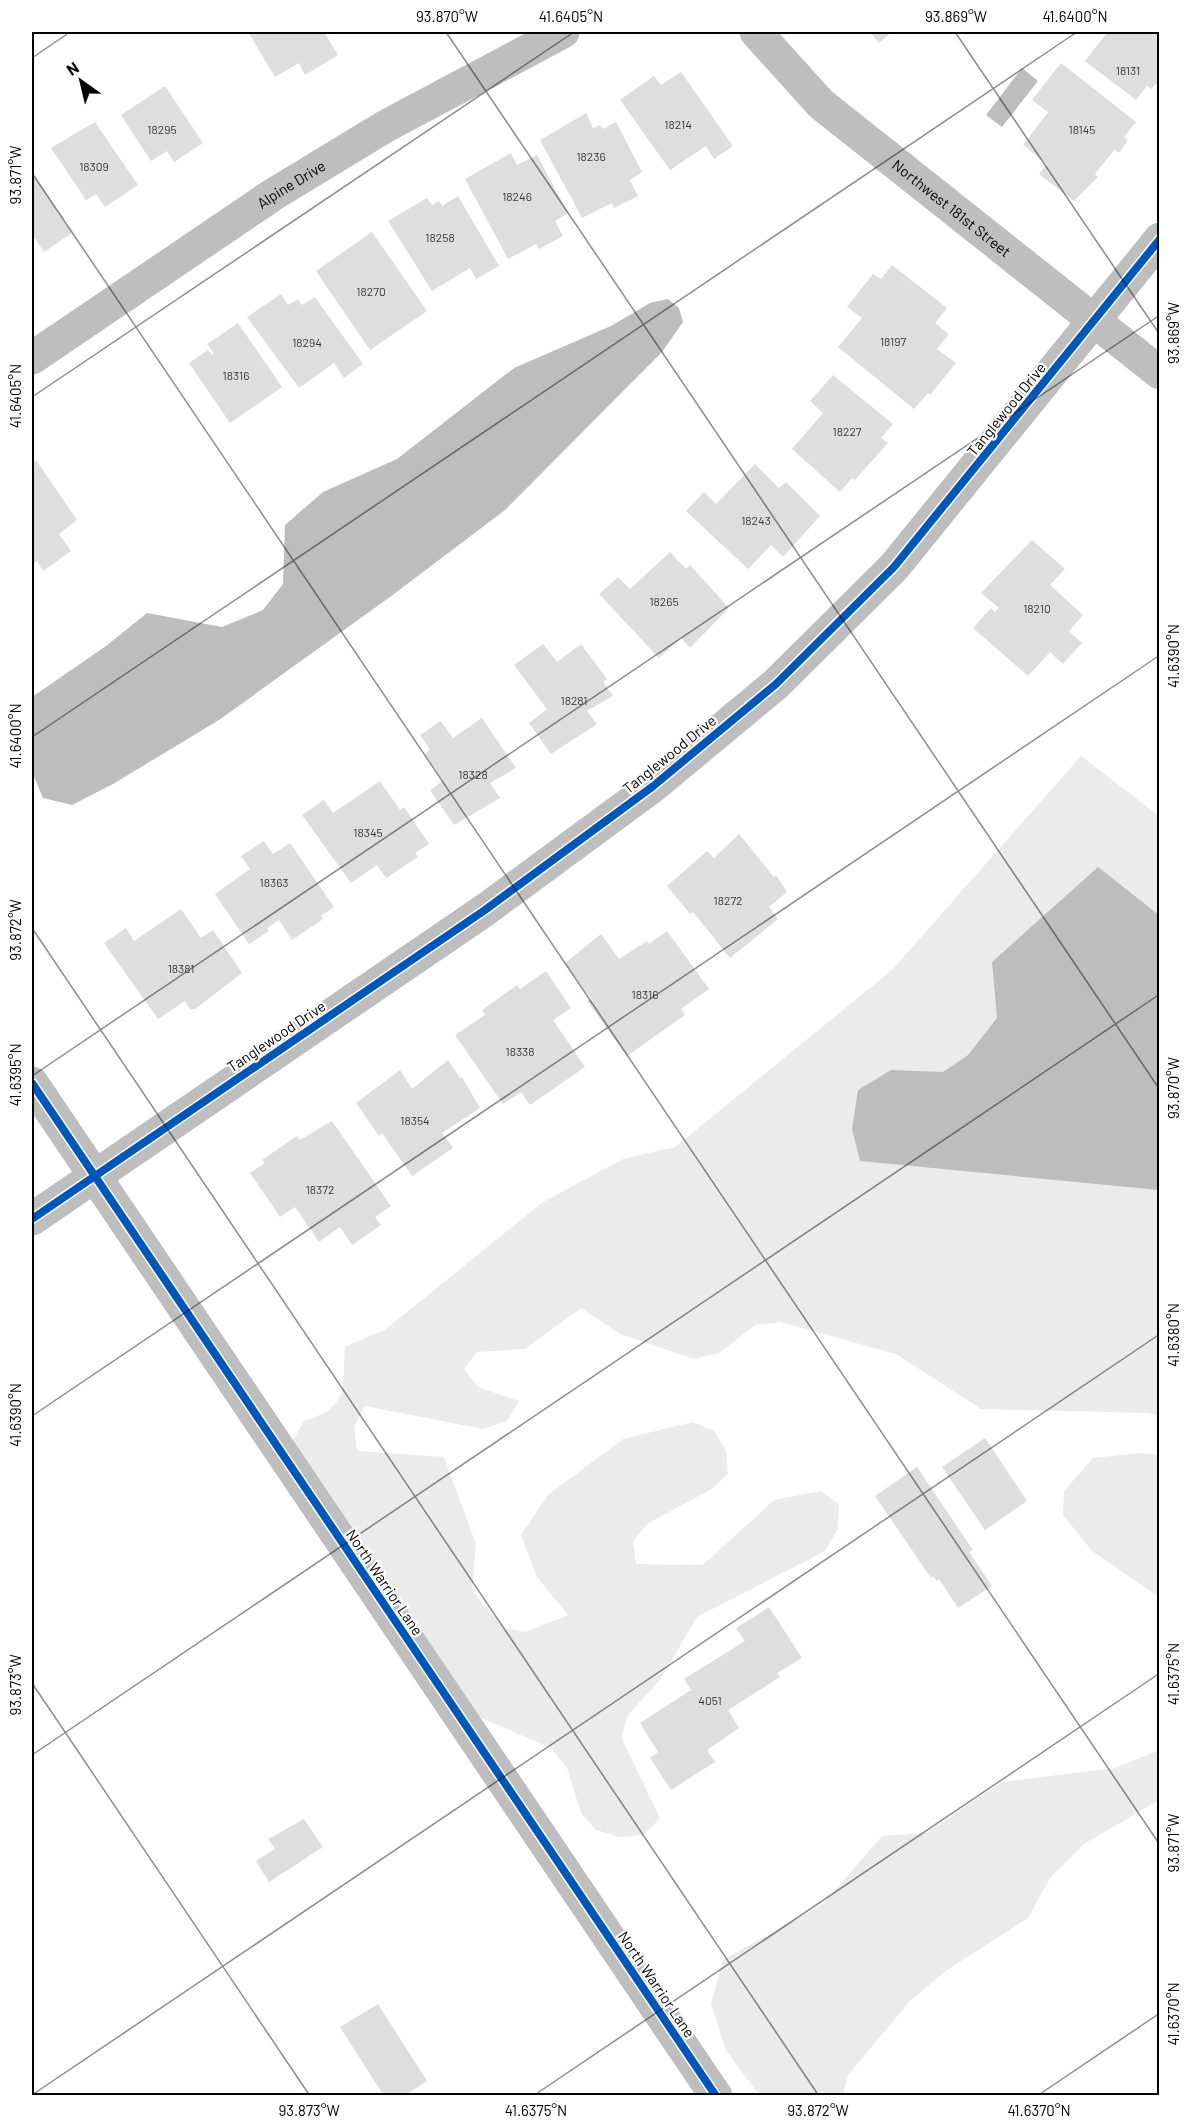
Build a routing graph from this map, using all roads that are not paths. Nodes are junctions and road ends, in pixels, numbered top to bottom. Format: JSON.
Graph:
{"nodes":[{"id":1,"x":563,"y":32,"type":"edge"},
{"id":2,"x":756,"y":32,"type":"edge"},
{"id":3,"x":1160,"y":239,"type":"edge"},
{"id":4,"x":1094,"y":321,"type":"junction"},
{"id":5,"x":32,"y":358,"type":"edge"},
{"id":6,"x":1160,"y":373,"type":"edge"},
{"id":7,"x":32,"y":1083,"type":"edge"},
{"id":8,"x":94,"y":1175,"type":"junction"},
{"id":9,"x":32,"y":1219,"type":"edge"},
{"id":10,"x":716,"y":2096,"type":"edge"}],
"edges":[{"from":1,"to":5,"type":"street","name":"Alpine Drive"},
{"from":2,"to":4,"type":"street","name":"Northwest 181st Street"},
{"from":3,"to":4,"type":"street","name":"Tanglewood Drive"},
{"from":4,"to":6,"type":"street","name":"Northwest 181st Street"},
{"from":4,"to":8,"type":"street","name":"Tanglewood Drive"},
{"from":7,"to":8,"type":"street","name":"North Warrior Lane"},
{"from":8,"to":9,"type":"street","name":"Tanglewood Drive"},
{"from":8,"to":10,"type":"street","name":"North Warrior Lane"}]}
